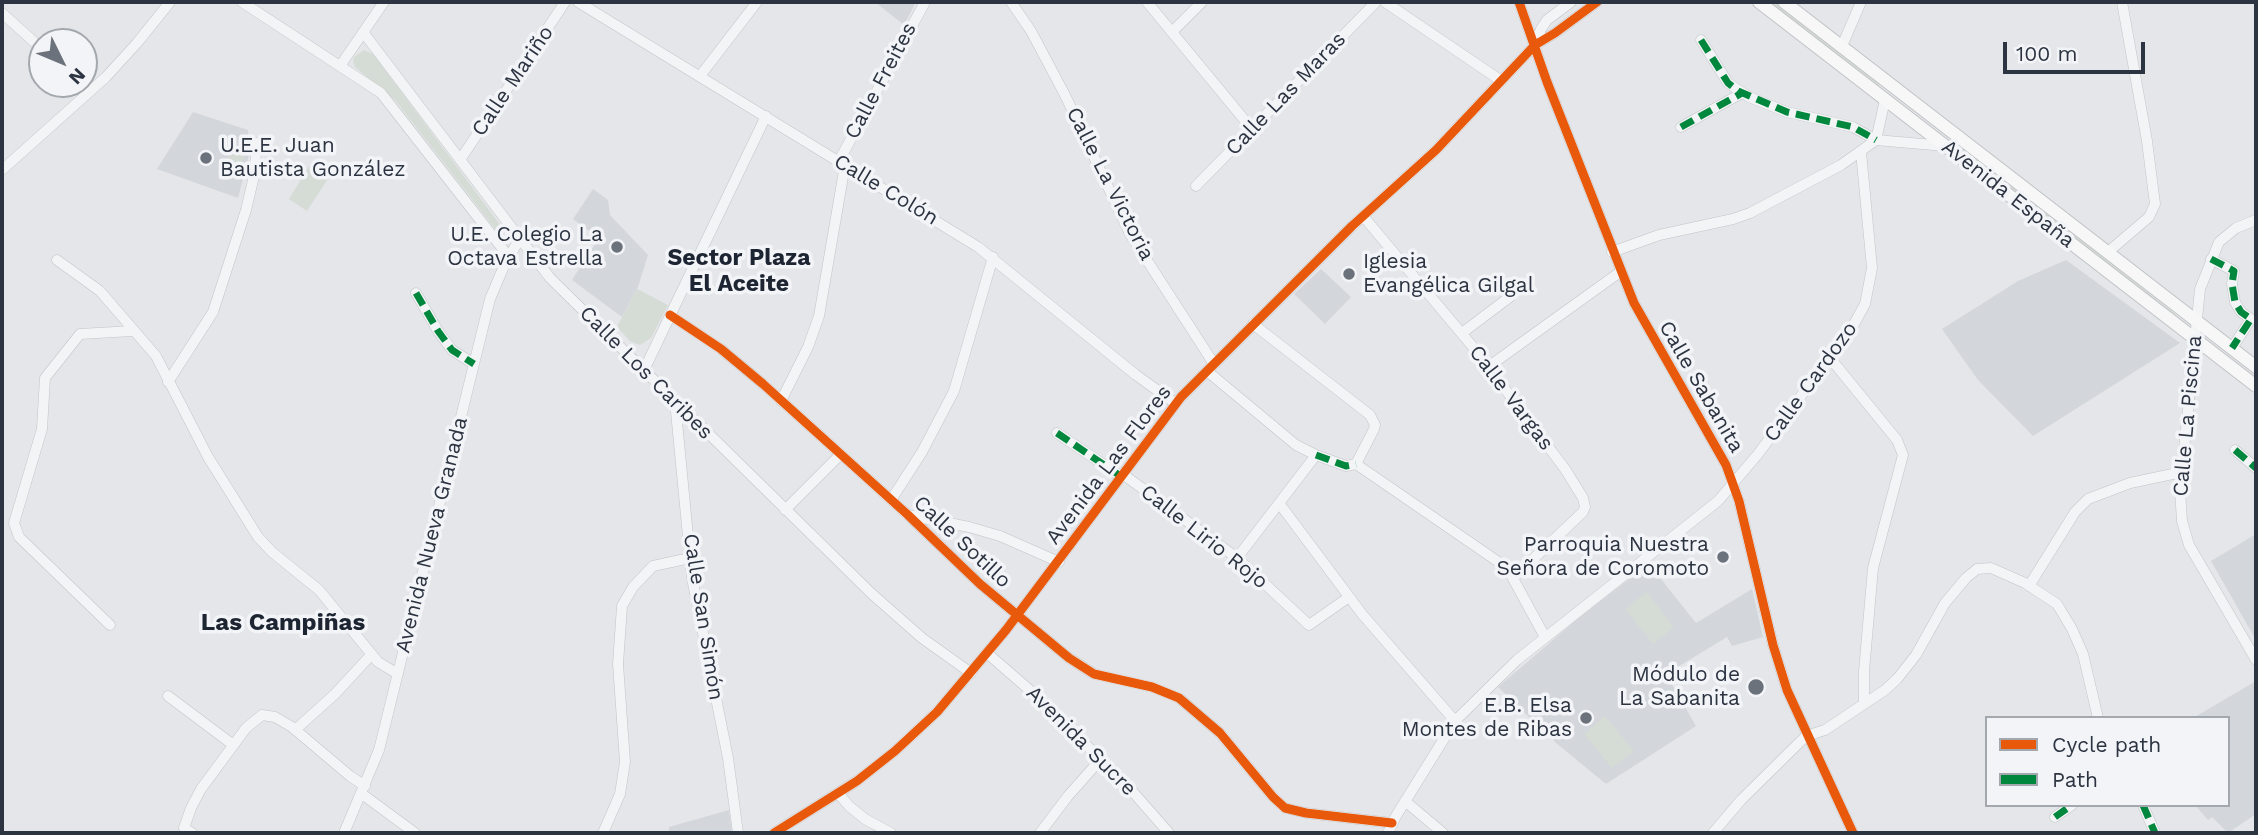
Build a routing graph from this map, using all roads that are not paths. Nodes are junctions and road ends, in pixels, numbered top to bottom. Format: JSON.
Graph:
{"nodes":[{"id":1,"x":170,"y":2,"type":"edge"},
{"id":2,"x":242,"y":2,"type":"edge"},
{"id":3,"x":384,"y":2,"type":"edge"},
{"id":4,"x":565,"y":2,"type":"edge"},
{"id":5,"x":578,"y":2,"type":"edge"},
{"id":6,"x":757,"y":2,"type":"edge"},
{"id":7,"x":925,"y":2,"type":"edge"},
{"id":8,"x":1011,"y":2,"type":"edge"},
{"id":9,"x":1147,"y":2,"type":"edge"},
{"id":10,"x":1202,"y":2,"type":"edge"},
{"id":11,"x":1376,"y":2,"type":"edge"},
{"id":12,"x":1385,"y":2,"type":"edge"},
{"id":13,"x":1520,"y":2,"type":"edge"},
{"id":14,"x":1572,"y":2,"type":"edge"},
{"id":15,"x":1597,"y":2,"type":"edge"},
{"id":16,"x":1759,"y":2,"type":"edge"},
{"id":17,"x":1784,"y":2,"type":"edge"},
{"id":18,"x":1861,"y":2,"type":"edge"},
{"id":19,"x":2122,"y":2,"type":"edge"},
{"id":20,"x":2,"y":13,"type":"edge"},
{"id":21,"x":363,"y":32,"type":"junction"},
{"id":22,"x":1172,"y":32,"type":"junction"},
{"id":23,"x":28,"y":36,"type":"edge"},
{"id":24,"x":1701,"y":40,"type":"dead end"},
{"id":25,"x":1535,"y":45,"type":"junction"},
{"id":26,"x":1842,"y":46,"type":"junction"},
{"id":27,"x":340,"y":65,"type":"junction"},
{"id":28,"x":700,"y":76,"type":"junction"},
{"id":29,"x":1500,"y":80,"type":"junction"},
{"id":30,"x":98,"y":83,"type":"edge"},
{"id":31,"x":1892,"y":85,"type":"junction"},
{"id":32,"x":1742,"y":93,"type":"junction"},
{"id":33,"x":82,"y":98,"type":"edge"},
{"id":34,"x":1885,"y":100,"type":"junction"},
{"id":35,"x":766,"y":116,"type":"junction"},
{"id":36,"x":1681,"y":127,"type":"dead end"},
{"id":37,"x":1252,"y":129,"type":"junction"},
{"id":38,"x":1876,"y":140,"type":"junction"},
{"id":39,"x":257,"y":143,"type":"dead end"},
{"id":40,"x":1945,"y":146,"type":"junction"},
{"id":41,"x":1861,"y":152,"type":"junction"},
{"id":42,"x":460,"y":160,"type":"junction"},
{"id":43,"x":842,"y":163,"type":"junction"},
{"id":44,"x":2,"y":170,"type":"edge"},
{"id":45,"x":1196,"y":186,"type":"dead end"},
{"id":46,"x":1363,"y":216,"type":"junction"},
{"id":47,"x":2256,"y":220,"type":"edge"},
{"id":48,"x":520,"y":238,"type":"junction"},
{"id":49,"x":1612,"y":252,"type":"junction"},
{"id":50,"x":2109,"y":252,"type":"junction"},
{"id":51,"x":509,"y":257,"type":"junction"},
{"id":52,"x":993,"y":257,"type":"junction"},
{"id":53,"x":2211,"y":259,"type":"junction"},
{"id":54,"x":57,"y":260,"type":"dead end"},
{"id":55,"x":1620,"y":272,"type":"junction"},
{"id":56,"x":416,"y":293,"type":"dead end"},
{"id":57,"x":1511,"y":296,"type":"dead end"},
{"id":58,"x":670,"y":315,"type":"junction"},
{"id":59,"x":2254,"y":318,"type":"edge"},
{"id":60,"x":2196,"y":320,"type":"junction"},
{"id":61,"x":1254,"y":324,"type":"junction"},
{"id":62,"x":132,"y":331,"type":"junction"},
{"id":63,"x":1462,"y":333,"type":"junction"},
{"id":64,"x":2195,"y":339,"type":"junction"},
{"id":65,"x":2232,"y":348,"type":"junction"},
{"id":66,"x":1830,"y":358,"type":"junction"},
{"id":67,"x":474,"y":365,"type":"junction"},
{"id":68,"x":1488,"y":367,"type":"junction"},
{"id":69,"x":2256,"y":367,"type":"edge"},
{"id":70,"x":1210,"y":368,"type":"junction"},
{"id":71,"x":644,"y":370,"type":"junction"},
{"id":72,"x":168,"y":382,"type":"junction"},
{"id":73,"x":2256,"y":386,"type":"edge"},
{"id":74,"x":675,"y":400,"type":"junction"},
{"id":75,"x":781,"y":401,"type":"junction"},
{"id":76,"x":1175,"y":403,"type":"junction"},
{"id":77,"x":1057,"y":433,"type":"dead end"},
{"id":78,"x":2235,"y":450,"type":"dead end"},
{"id":79,"x":840,"y":455,"type":"junction"},
{"id":80,"x":1316,"y":455,"type":"junction"},
{"id":81,"x":1356,"y":464,"type":"junction"},
{"id":82,"x":2256,"y":468,"type":"edge"},
{"id":83,"x":2182,"y":472,"type":"junction"},
{"id":84,"x":1123,"y":476,"type":"junction"},
{"id":85,"x":1733,"y":484,"type":"junction"},
{"id":86,"x":891,"y":500,"type":"junction"},
{"id":87,"x":1279,"y":503,"type":"junction"},
{"id":88,"x":785,"y":510,"type":"junction"},
{"id":89,"x":908,"y":515,"type":"junction"},
{"id":90,"x":690,"y":558,"type":"junction"},
{"id":91,"x":1237,"y":558,"type":"junction"},
{"id":92,"x":1059,"y":562,"type":"junction"},
{"id":93,"x":1513,"y":578,"type":"junction"},
{"id":94,"x":2029,"y":586,"type":"junction"},
{"id":95,"x":1349,"y":597,"type":"junction"},
{"id":96,"x":1017,"y":616,"type":"junction"},
{"id":97,"x":110,"y":625,"type":"dead end"},
{"id":98,"x":1545,"y":637,"type":"junction"},
{"id":99,"x":987,"y":653,"type":"junction"},
{"id":100,"x":371,"y":654,"type":"junction"},
{"id":101,"x":2256,"y":660,"type":"edge"},
{"id":102,"x":971,"y":673,"type":"junction"},
{"id":103,"x":398,"y":674,"type":"junction"},
{"id":104,"x":168,"y":696,"type":"dead end"},
{"id":105,"x":1864,"y":704,"type":"junction"},
{"id":106,"x":2098,"y":716,"type":"edge"},
{"id":107,"x":1455,"y":721,"type":"junction"},
{"id":108,"x":295,"y":730,"type":"junction"},
{"id":109,"x":1806,"y":736,"type":"junction"},
{"id":110,"x":232,"y":744,"type":"junction"},
{"id":111,"x":1100,"y":760,"type":"junction"},
{"id":112,"x":364,"y":790,"type":"junction"},
{"id":113,"x":838,"y":793,"type":"junction"},
{"id":114,"x":1405,"y":801,"type":"junction"},
{"id":115,"x":2069,"y":807,"type":"edge"},
{"id":116,"x":2144,"y":807,"type":"edge"},
{"id":117,"x":2055,"y":817,"type":"dead end"},
{"id":118,"x":1390,"y":828,"type":"edge"},
{"id":119,"x":192,"y":833,"type":"edge"},
{"id":120,"x":344,"y":833,"type":"edge"},
{"id":121,"x":415,"y":833,"type":"edge"},
{"id":122,"x":603,"y":833,"type":"edge"},
{"id":123,"x":738,"y":833,"type":"edge"},
{"id":124,"x":774,"y":833,"type":"edge"},
{"id":125,"x":891,"y":833,"type":"edge"},
{"id":126,"x":1040,"y":833,"type":"edge"},
{"id":127,"x":1170,"y":833,"type":"edge"},
{"id":128,"x":1443,"y":833,"type":"edge"},
{"id":129,"x":1713,"y":833,"type":"edge"},
{"id":130,"x":1853,"y":833,"type":"edge"},
{"id":131,"x":2155,"y":833,"type":"edge"}],
"edges":[{"from":1,"to":30,"type":"street"},
{"from":2,"to":27,"type":"street"},
{"from":3,"to":21,"type":"street"},
{"from":4,"to":42,"type":"street","name":"Calle Mariño"},
{"from":5,"to":28,"type":"street","name":"Calle Colón"},
{"from":6,"to":28,"type":"street"},
{"from":7,"to":43,"type":"street","name":"Calle Freites"},
{"from":8,"to":70,"type":"street","name":"Calle La Victoria"},
{"from":9,"to":22,"type":"street"},
{"from":10,"to":22,"type":"street"},
{"from":11,"to":37,"type":"street","name":"Calle Las Maras"},
{"from":12,"to":29,"type":"street"},
{"from":13,"to":25,"type":"street","name":"Calle Sabanita"},
{"from":14,"to":25,"type":"street","name":"Avenida Las Flores"},
{"from":15,"to":25,"type":"street","name":"Avenida Las Flores"},
{"from":16,"to":34,"type":"main road","name":"Avenida España"},
{"from":17,"to":26,"type":"main road","name":"Avenida España"},
{"from":18,"to":26,"type":"street"},
{"from":19,"to":50,"type":"street"},
{"from":20,"to":23,"type":"street"},
{"from":21,"to":27,"type":"street"},
{"from":21,"to":42,"type":"street","name":"Calle Los Caribes"},
{"from":22,"to":37,"type":"street"},
{"from":24,"to":32,"type":"street"},
{"from":25,"to":29,"type":"street","name":"Avenida Las Flores"},
{"from":25,"to":49,"type":"street","name":"Calle Sabanita"},
{"from":26,"to":31,"type":"main road","name":"Avenida España"},
{"from":27,"to":51,"type":"street"},
{"from":28,"to":35,"type":"street","name":"Calle Colón"},
{"from":29,"to":46,"type":"street","name":"Avenida Las Flores"},
{"from":31,"to":34,"type":"main road"},
{"from":31,"to":50,"type":"main road","name":"Avenida España"},
{"from":32,"to":36,"type":"street"},
{"from":32,"to":38,"type":"street"},
{"from":33,"to":44,"type":"street"},
{"from":34,"to":38,"type":"street"},
{"from":34,"to":40,"type":"main road","name":"Avenida España"},
{"from":35,"to":43,"type":"street","name":"Calle Colón"},
{"from":35,"to":58,"type":"street"},
{"from":37,"to":45,"type":"street","name":"Calle Las Maras"},
{"from":38,"to":40,"type":"street"},
{"from":38,"to":41,"type":"street"},
{"from":39,"to":72,"type":"street"},
{"from":40,"to":64,"type":"main road","name":"Avenida España"},
{"from":41,"to":49,"type":"street"},
{"from":41,"to":66,"type":"street","name":"Calle Cardozo"},
{"from":42,"to":48,"type":"street","name":"Calle Los Caribes"},
{"from":43,"to":52,"type":"street","name":"Calle Colón"},
{"from":43,"to":75,"type":"street","name":"Calle Freites"},
{"from":46,"to":61,"type":"street","name":"Avenida Las Flores"},
{"from":46,"to":63,"type":"street","name":"Calle Vargas"},
{"from":47,"to":53,"type":"street","name":"Calle La Piscina"},
{"from":48,"to":51,"type":"street","name":"Avenida Nueva Granada"},
{"from":48,"to":71,"type":"street","name":"Calle Los Caribes"},
{"from":49,"to":55,"type":"street","name":"Calle Sabanita"},
{"from":50,"to":60,"type":"main road","name":"Avenida España"},
{"from":51,"to":67,"type":"street","name":"Avenida Nueva Granada"},
{"from":52,"to":76,"type":"street","name":"Calle Colón"},
{"from":52,"to":86,"type":"street"},
{"from":53,"to":59,"type":"street"},
{"from":53,"to":60,"type":"street","name":"Calle La Piscina"},
{"from":54,"to":62,"type":"street"},
{"from":55,"to":68,"type":"street"},
{"from":55,"to":85,"type":"street","name":"Calle Sabanita"},
{"from":56,"to":67,"type":"street"},
{"from":57,"to":63,"type":"street"},
{"from":58,"to":71,"type":"street"},
{"from":58,"to":75,"type":"street","name":"Calle Sotillo"},
{"from":59,"to":65,"type":"street"},
{"from":60,"to":64,"type":"street","name":"Calle La Piscina"},
{"from":60,"to":65,"type":"main road","name":"Avenida España"},
{"from":61,"to":70,"type":"street","name":"Avenida Las Flores"},
{"from":61,"to":81,"type":"street"},
{"from":62,"to":72,"type":"street"},
{"from":62,"to":97,"type":"street"},
{"from":63,"to":68,"type":"street","name":"Calle Vargas"},
{"from":64,"to":73,"type":"main road","name":"Avenida España"},
{"from":64,"to":83,"type":"street","name":"Calle La Piscina"},
{"from":65,"to":69,"type":"main road","name":"Avenida España"},
{"from":66,"to":85,"type":"street","name":"Calle Cardozo"},
{"from":66,"to":105,"type":"street"},
{"from":67,"to":103,"type":"street","name":"Avenida Nueva Granada"},
{"from":68,"to":93,"type":"street","name":"Calle Vargas"},
{"from":70,"to":76,"type":"street","name":"Avenida Las Flores"},
{"from":70,"to":80,"type":"street","name":"Calle La Victoria"},
{"from":71,"to":74,"type":"street","name":"Calle Los Caribes"},
{"from":72,"to":100,"type":"street"},
{"from":74,"to":88,"type":"street","name":"Calle Los Caribes"},
{"from":74,"to":90,"type":"street","name":"Calle San Simón"},
{"from":75,"to":79,"type":"street","name":"Calle Sotillo"},
{"from":76,"to":84,"type":"street","name":"Avenida Las Flores"},
{"from":77,"to":84,"type":"street","name":"Calle Lirio Rojo"},
{"from":78,"to":82,"type":"street"},
{"from":79,"to":86,"type":"street","name":"Calle Sotillo"},
{"from":79,"to":88,"type":"street"},
{"from":80,"to":81,"type":"street","name":"Calle La Victoria"},
{"from":80,"to":87,"type":"street"},
{"from":81,"to":93,"type":"street"},
{"from":83,"to":94,"type":"street"},
{"from":83,"to":101,"type":"street","name":"Calle La Piscina"},
{"from":84,"to":91,"type":"street","name":"Calle Lirio Rojo"},
{"from":84,"to":92,"type":"street","name":"Avenida Las Flores"},
{"from":85,"to":98,"type":"street","name":"Calle Cardozo"},
{"from":85,"to":109,"type":"street","name":"Calle Sabanita"},
{"from":86,"to":89,"type":"street","name":"Calle Sotillo"},
{"from":87,"to":91,"type":"street"},
{"from":87,"to":95,"type":"street"},
{"from":88,"to":102,"type":"street","name":"Calle Los Caribes"},
{"from":89,"to":92,"type":"street"},
{"from":89,"to":96,"type":"street","name":"Calle Sotillo"},
{"from":90,"to":122,"type":"street"},
{"from":90,"to":123,"type":"street","name":"Calle San Simón"},
{"from":91,"to":95,"type":"street","name":"Calle Lirio Rojo"},
{"from":92,"to":96,"type":"street","name":"Avenida Las Flores"},
{"from":93,"to":98,"type":"street"},
{"from":94,"to":105,"type":"street"},
{"from":94,"to":106,"type":"street"},
{"from":95,"to":107,"type":"street"},
{"from":96,"to":99,"type":"street","name":"Avenida Las Flores"},
{"from":96,"to":118,"type":"street","name":"Calle Sotillo"},
{"from":98,"to":107,"type":"street","name":"Calle Cardozo"},
{"from":99,"to":102,"type":"street","name":"Avenida Las Flores"},
{"from":99,"to":111,"type":"street","name":"Avenida Sucre"},
{"from":100,"to":103,"type":"street"},
{"from":100,"to":108,"type":"street"},
{"from":102,"to":113,"type":"street","name":"Avenida Las Flores"},
{"from":103,"to":112,"type":"street","name":"Avenida Nueva Granada"},
{"from":104,"to":110,"type":"street"},
{"from":105,"to":109,"type":"street"},
{"from":107,"to":114,"type":"street","name":"Calle Cardozo"},
{"from":108,"to":110,"type":"street"},
{"from":108,"to":112,"type":"street"},
{"from":109,"to":129,"type":"street"},
{"from":109,"to":130,"type":"street","name":"Calle Sabanita"},
{"from":110,"to":119,"type":"street"},
{"from":111,"to":126,"type":"street"},
{"from":111,"to":127,"type":"street","name":"Avenida Sucre"},
{"from":112,"to":120,"type":"street","name":"Avenida Nueva Granada"},
{"from":112,"to":121,"type":"street"},
{"from":113,"to":124,"type":"street","name":"Avenida Las Flores"},
{"from":113,"to":125,"type":"street"},
{"from":114,"to":118,"type":"street","name":"Calle Cardozo"},
{"from":114,"to":128,"type":"street"},
{"from":115,"to":117,"type":"street"},
{"from":116,"to":131,"type":"street"}]}
